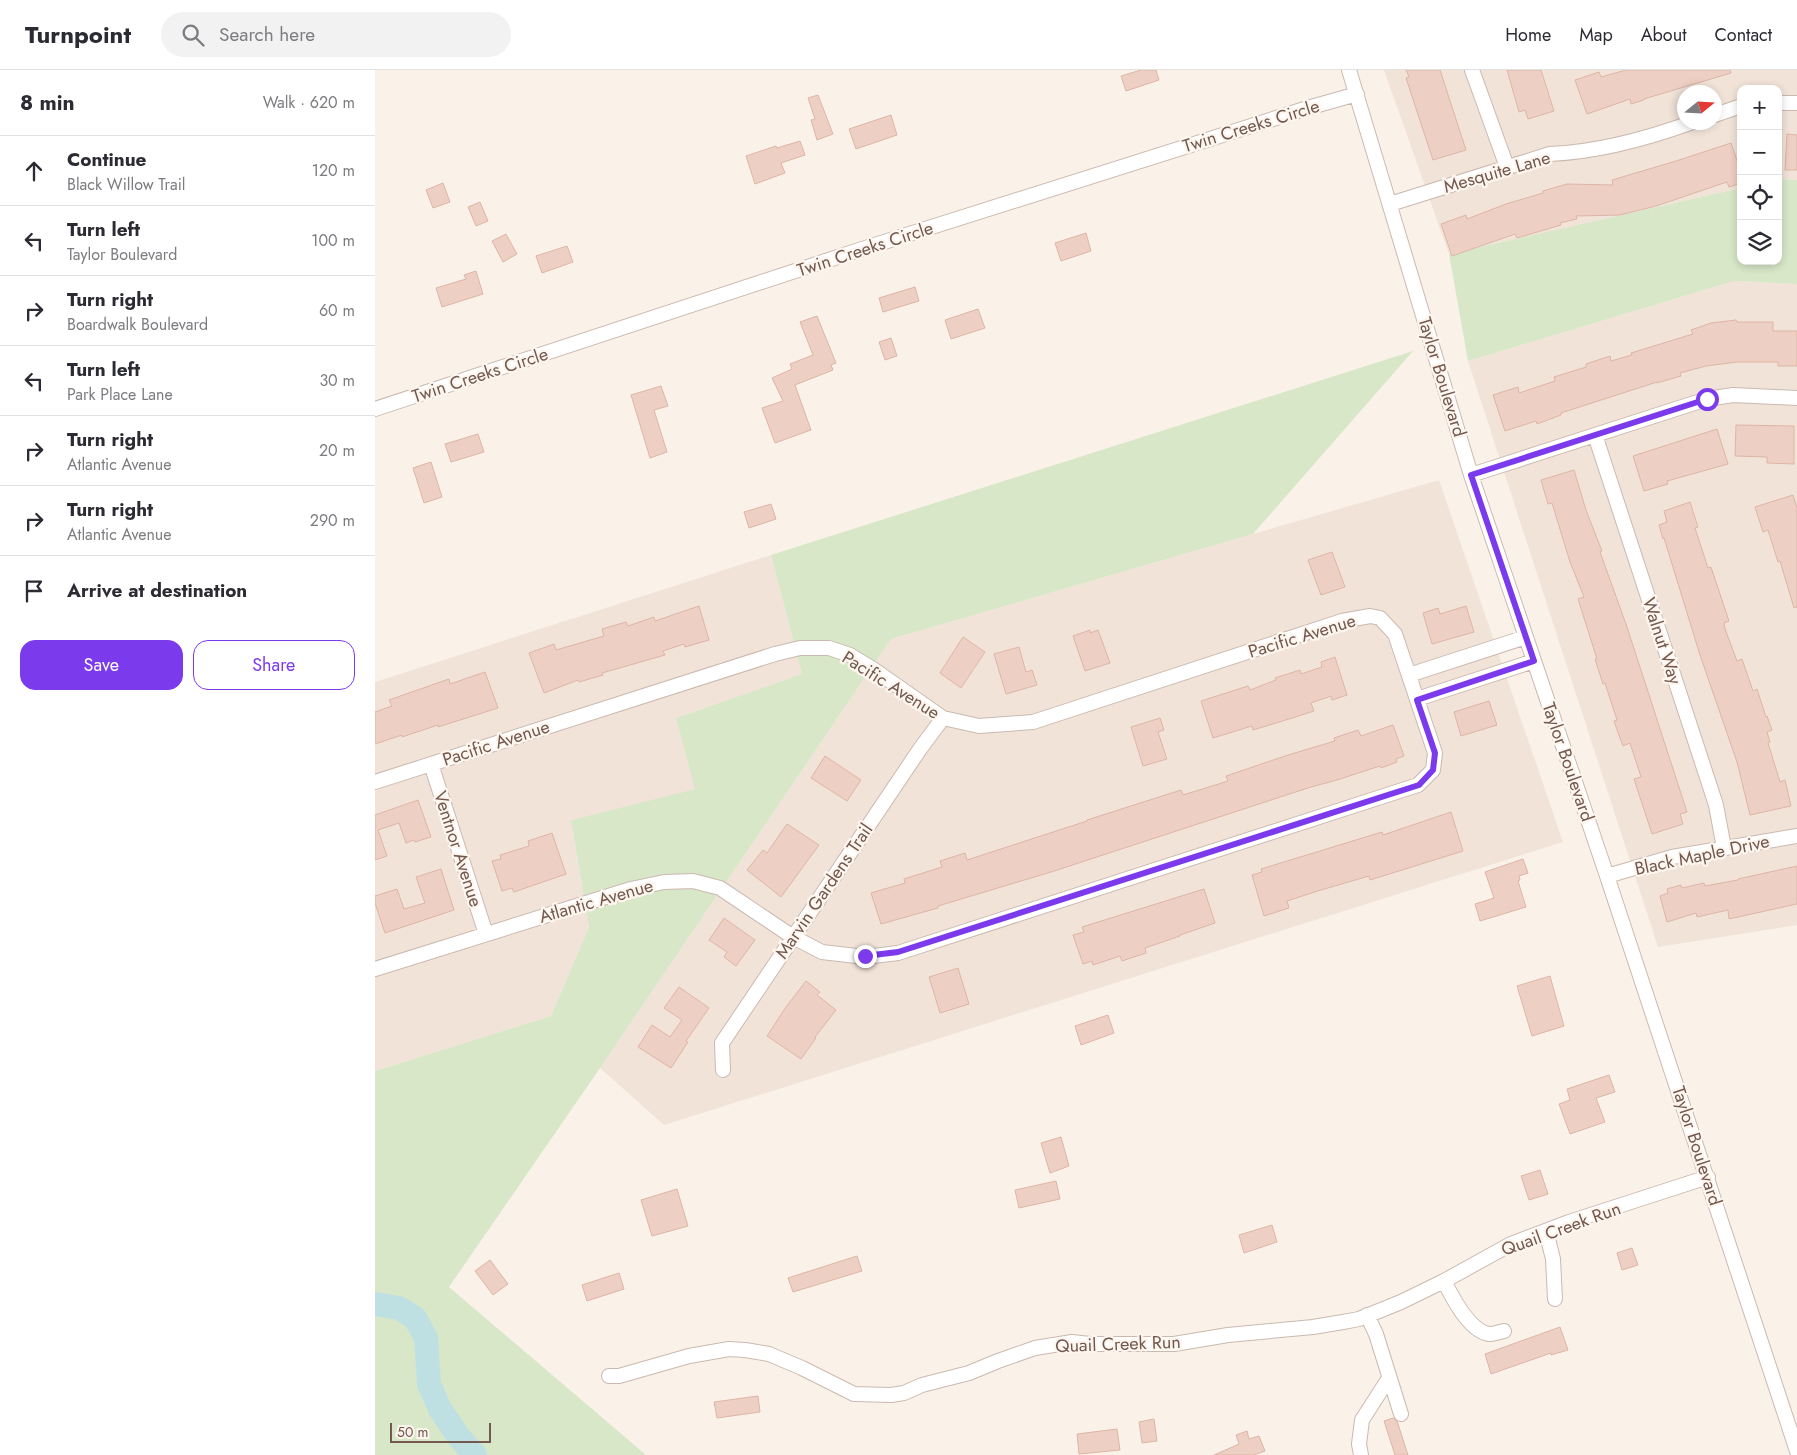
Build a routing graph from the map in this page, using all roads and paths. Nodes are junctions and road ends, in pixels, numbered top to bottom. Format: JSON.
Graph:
{"nodes":[{"id":1,"x":1349,"y":70,"type":"edge"},
{"id":2,"x":1473,"y":70,"type":"edge"},
{"id":3,"x":1357,"y":94,"type":"junction"},
{"id":4,"x":1782,"y":103,"type":"edge"},
{"id":5,"x":1797,"y":103,"type":"edge"},
{"id":6,"x":1737,"y":107,"type":"edge"},
{"id":7,"x":1722,"y":113,"type":"edge"},
{"id":8,"x":1677,"y":128,"type":"edge"},
{"id":9,"x":1507,"y":167,"type":"junction"},
{"id":10,"x":1390,"y":204,"type":"junction"},
{"id":11,"x":1797,"y":398,"type":"edge"},
{"id":12,"x":375,"y":409,"type":"edge"},
{"id":13,"x":1595,"y":435,"type":"junction"},
{"id":14,"x":1471,"y":475,"type":"junction"},
{"id":15,"x":1526,"y":637,"type":"junction"},
{"id":16,"x":1534,"y":661,"type":"junction"},
{"id":17,"x":1409,"y":675,"type":"junction"},
{"id":18,"x":1417,"y":700,"type":"junction"},
{"id":19,"x":943,"y":718,"type":"junction"},
{"id":20,"x":431,"y":764,"type":"junction"},
{"id":21,"x":375,"y":782,"type":"edge"},
{"id":22,"x":1797,"y":836,"type":"edge"},
{"id":23,"x":1725,"y":848,"type":"junction"},
{"id":24,"x":1607,"y":876,"type":"junction"},
{"id":25,"x":486,"y":934,"type":"junction"},
{"id":26,"x":793,"y":937,"type":"junction"},
{"id":27,"x":375,"y":969,"type":"edge"},
{"id":28,"x":723,"y":1070,"type":"dead end"},
{"id":29,"x":1708,"y":1177,"type":"junction"},
{"id":30,"x":1546,"y":1230,"type":"junction"},
{"id":31,"x":1444,"y":1281,"type":"junction"},
{"id":32,"x":1555,"y":1299,"type":"dead end"},
{"id":33,"x":1367,"y":1316,"type":"junction"},
{"id":34,"x":1504,"y":1331,"type":"dead end"},
{"id":35,"x":609,"y":1376,"type":"dead end"},
{"id":36,"x":1389,"y":1378,"type":"junction"},
{"id":37,"x":1401,"y":1414,"type":"dead end"},
{"id":38,"x":1797,"y":1451,"type":"edge"},
{"id":39,"x":1361,"y":1455,"type":"edge"}],
"edges":[{"from":1,"to":3,"type":"street","name":"Taylor Boulevard"},
{"from":2,"to":9,"type":"street"},
{"from":3,"to":10,"type":"street","name":"Taylor Boulevard"},
{"from":3,"to":12,"type":"street","name":"Twin Creeks Circle"},
{"from":4,"to":5,"type":"street"},
{"from":6,"to":7,"type":"street"},
{"from":8,"to":9,"type":"street","name":"Mesquite Lane"},
{"from":9,"to":10,"type":"street","name":"Mesquite Lane"},
{"from":10,"to":14,"type":"street","name":"Taylor Boulevard"},
{"from":11,"to":13,"type":"street"},
{"from":13,"to":14,"type":"street"},
{"from":13,"to":23,"type":"street","name":"Walnut Way"},
{"from":14,"to":15,"type":"street","name":"Taylor Boulevard"},
{"from":15,"to":16,"type":"street","name":"Taylor Boulevard"},
{"from":15,"to":17,"type":"street"},
{"from":16,"to":18,"type":"street"},
{"from":16,"to":24,"type":"street","name":"Taylor Boulevard"},
{"from":17,"to":18,"type":"street"},
{"from":17,"to":19,"type":"street","name":"Pacific Avenue"},
{"from":18,"to":26,"type":"street","name":"Atlantic Avenue"},
{"from":19,"to":20,"type":"street","name":"Pacific Avenue"},
{"from":19,"to":26,"type":"street","name":"Marvin Gardens Trail"},
{"from":20,"to":21,"type":"street","name":"Pacific Avenue"},
{"from":20,"to":25,"type":"street","name":"Ventnor Avenue"},
{"from":22,"to":23,"type":"street","name":"Black Maple Drive"},
{"from":23,"to":24,"type":"street","name":"Black Maple Drive"},
{"from":24,"to":29,"type":"street","name":"Taylor Boulevard"},
{"from":25,"to":26,"type":"street","name":"Atlantic Avenue"},
{"from":25,"to":27,"type":"street","name":"Atlantic Avenue"},
{"from":26,"to":28,"type":"street","name":"Marvin Gardens Trail"},
{"from":29,"to":30,"type":"street","name":"Quail Creek Run"},
{"from":29,"to":38,"type":"street","name":"Taylor Boulevard"},
{"from":30,"to":31,"type":"street","name":"Quail Creek Run"},
{"from":30,"to":32,"type":"street"},
{"from":31,"to":33,"type":"street","name":"Quail Creek Run"},
{"from":31,"to":34,"type":"street"},
{"from":33,"to":35,"type":"street","name":"Quail Creek Run"},
{"from":33,"to":36,"type":"street"},
{"from":36,"to":37,"type":"street"},
{"from":36,"to":39,"type":"street"}]}
